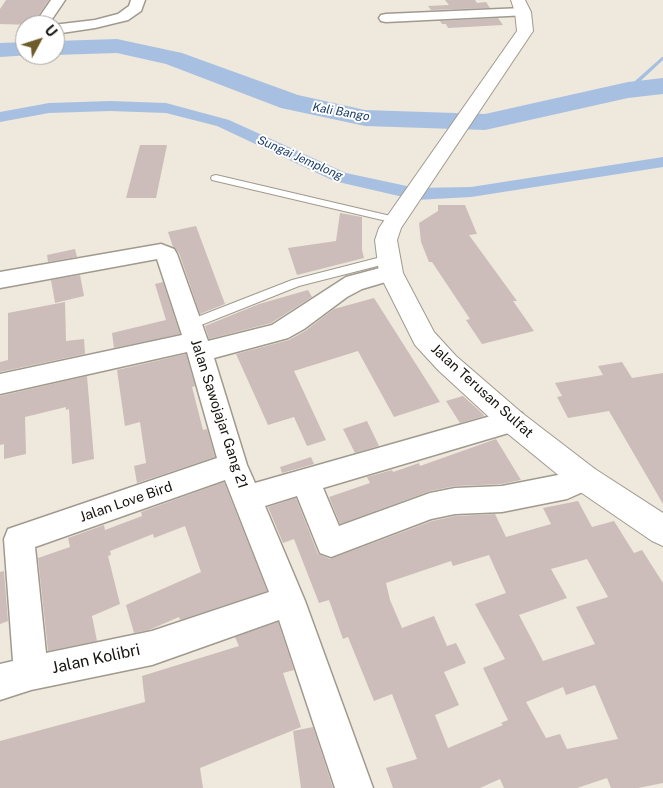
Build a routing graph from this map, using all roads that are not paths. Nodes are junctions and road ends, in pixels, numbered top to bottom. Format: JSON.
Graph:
{"nodes":[{"id":1,"x":58,"y":0,"type":"edge"},
{"id":2,"x":138,"y":0,"type":"edge"},
{"id":3,"x":521,"y":6,"type":"edge"},
{"id":4,"x":48,"y":15,"type":"edge"},
{"id":5,"x":386,"y":18,"type":"dead end"},
{"id":6,"x":65,"y":28,"type":"edge"},
{"id":7,"x":216,"y":178,"type":"dead end"},
{"id":8,"x":400,"y":213,"type":"junction"},
{"id":9,"x":390,"y":266,"type":"junction"},
{"id":10,"x":0,"y":280,"type":"edge"},
{"id":11,"x":195,"y":339,"type":"junction"},
{"id":12,"x":0,"y":384,"type":"edge"},
{"id":13,"x":512,"y":421,"type":"junction"},
{"id":14,"x":233,"y":465,"type":"junction"},
{"id":15,"x":584,"y":478,"type":"junction"},
{"id":16,"x":306,"y":481,"type":"junction"},
{"id":17,"x":247,"y":498,"type":"junction"},
{"id":18,"x":663,"y":531,"type":"edge"},
{"id":19,"x":19,"y":539,"type":"joint"},
{"id":20,"x":288,"y":601,"type":"junction"},
{"id":21,"x":16,"y":678,"type":"edge"},
{"id":22,"x":354,"y":788,"type":"edge"}],
"edges":[{"from":1,"to":4,"type":"street"},
{"from":2,"to":6,"type":"street"},
{"from":3,"to":5,"type":"street"},
{"from":3,"to":8,"type":"main road","name":"Jalan Terusan Sulfat"},
{"from":7,"to":8,"type":"lane"},
{"from":8,"to":9,"type":"main road","name":"Jalan Terusan Sulfat"},
{"from":9,"to":11,"type":"lane"},
{"from":9,"to":11,"type":"street"},
{"from":9,"to":13,"type":"main road","name":"Jalan Terusan Sulfat"},
{"from":10,"to":11,"type":"street","name":"Jalan Sawojajar Gang 21"},
{"from":11,"to":12,"type":"street"},
{"from":11,"to":14,"type":"street","name":"Jalan Sawojajar Gang 21"},
{"from":13,"to":15,"type":"main road","name":"Jalan Terusan Sulfat"},
{"from":13,"to":16,"type":"street"},
{"from":14,"to":17,"type":"street","name":"Jalan Sawojajar Gang 21"},
{"from":14,"to":19,"type":"street","name":"Jalan Love Bird"},
{"from":15,"to":16,"type":"street"},
{"from":15,"to":18,"type":"main road","name":"Jalan Terusan Sulfat"},
{"from":16,"to":17,"type":"street"},
{"from":17,"to":20,"type":"street","name":"Jalan Sawojajar Gang 21"},
{"from":19,"to":21,"type":"street","name":"Jalan Kolibri"},
{"from":20,"to":21,"type":"street","name":"Jalan Kolibri"},
{"from":20,"to":22,"type":"street","name":"Jalan Sawojajar Gang 21"}]}
